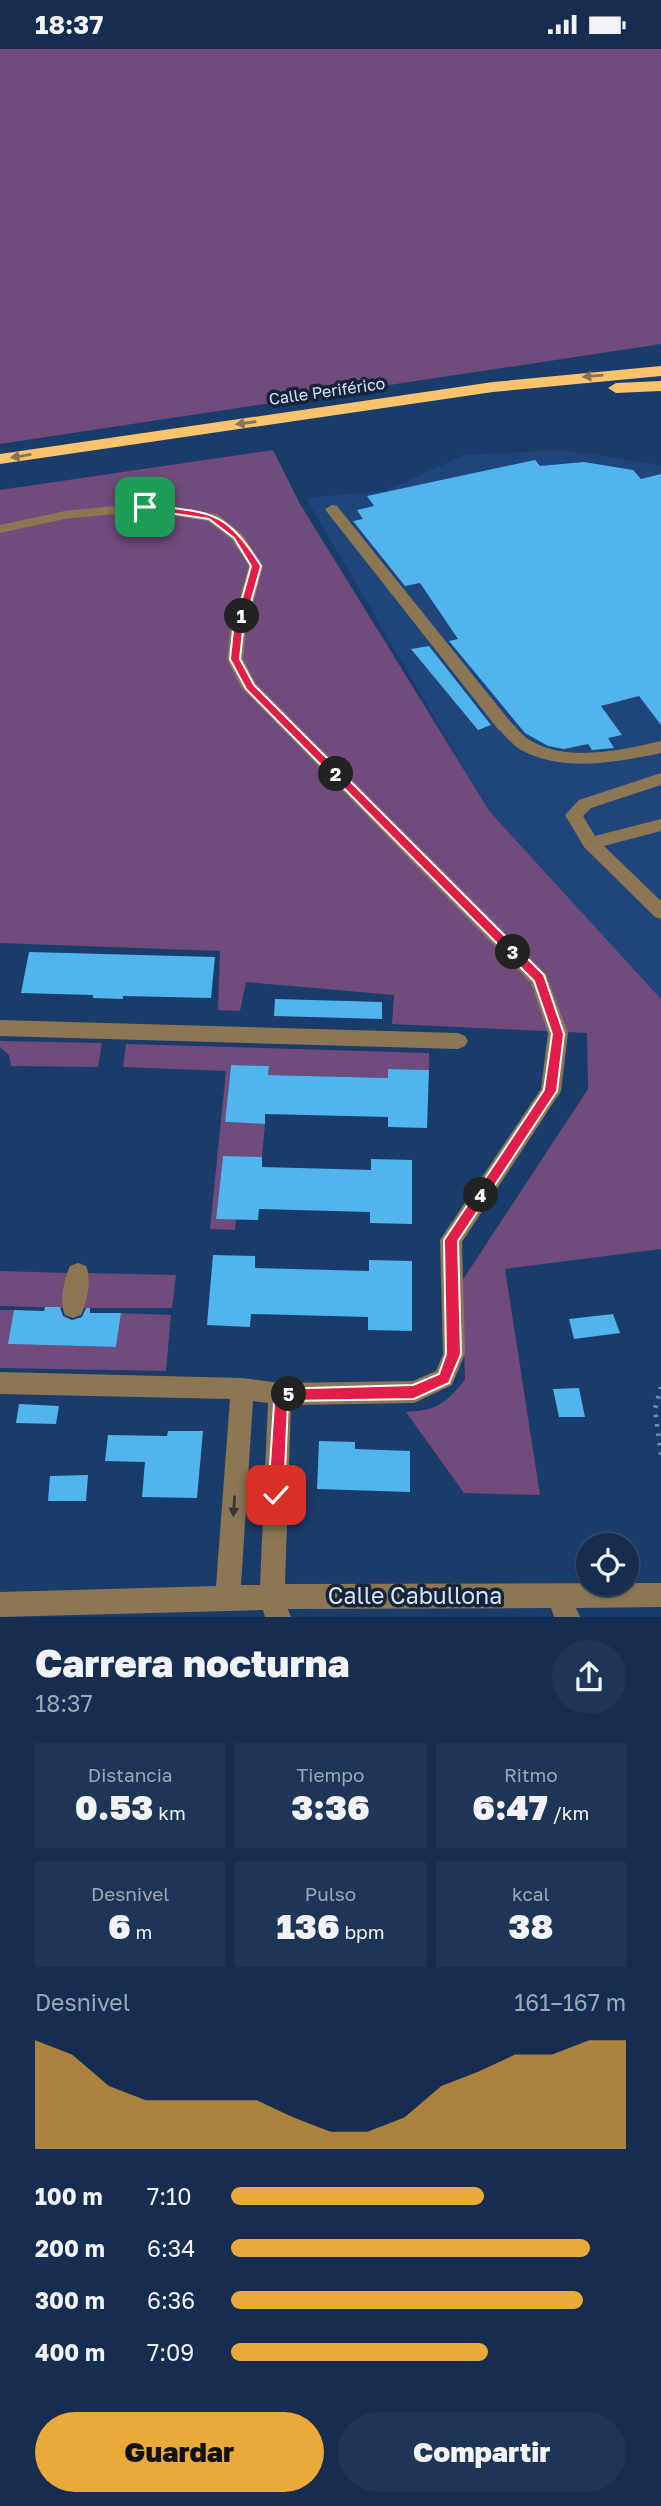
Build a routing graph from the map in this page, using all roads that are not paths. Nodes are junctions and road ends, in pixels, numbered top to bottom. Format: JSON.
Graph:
{"nodes":[{"id":1,"x":661,"y":370,"type":"edge"},
{"id":2,"x":661,"y":386,"type":"edge"},
{"id":3,"x":0,"y":459,"type":"edge"},
{"id":4,"x":0,"y":473,"type":"edge"},
{"id":5,"x":332,"y":509,"type":"dead end"},
{"id":6,"x":0,"y":529,"type":"edge"},
{"id":7,"x":661,"y":747,"type":"edge"},
{"id":8,"x":661,"y":779,"type":"edge"},
{"id":9,"x":661,"y":825,"type":"edge"},
{"id":10,"x":590,"y":843,"type":"junction"},
{"id":11,"x":661,"y":912,"type":"edge"},
{"id":12,"x":0,"y":1028,"type":"edge"},
{"id":13,"x":458,"y":1041,"type":"dead end"},
{"id":14,"x":78,"y":1273,"type":"dead end"},
{"id":15,"x":73,"y":1308,"type":"dead end"},
{"id":16,"x":0,"y":1383,"type":"edge"},
{"id":17,"x":242,"y":1389,"type":"junction"},
{"id":18,"x":280,"y":1394,"type":"junction"},
{"id":19,"x":661,"y":1595,"type":"edge"},
{"id":20,"x":228,"y":1598,"type":"junction"},
{"id":21,"x":0,"y":1605,"type":"edge"},
{"id":22,"x":562,"y":1606,"type":"edge"},
{"id":23,"x":275,"y":1607,"type":"edge"}],
"edges":[{"from":1,"to":3,"type":"highway","name":"Calle Periférico","one_way":true},
{"from":2,"to":4,"type":"highway","name":"Calle Periférico"},
{"from":5,"to":7,"type":"street"},
{"from":6,"to":18,"type":"street"},
{"from":8,"to":10,"type":"street"},
{"from":9,"to":10,"type":"street"},
{"from":10,"to":11,"type":"street"},
{"from":12,"to":13,"type":"street"},
{"from":14,"to":15,"type":"street"},
{"from":16,"to":17,"type":"street"},
{"from":17,"to":18,"type":"street"},
{"from":17,"to":20,"type":"street","one_way":true},
{"from":18,"to":23,"type":"street"},
{"from":19,"to":22,"type":"street","name":"Calle Cabullona"},
{"from":20,"to":21,"type":"street","name":"Calle Cabullona"},
{"from":20,"to":23,"type":"street","name":"Calle Cabullona"},
{"from":22,"to":23,"type":"street","name":"Calle Cabullona"}]}
